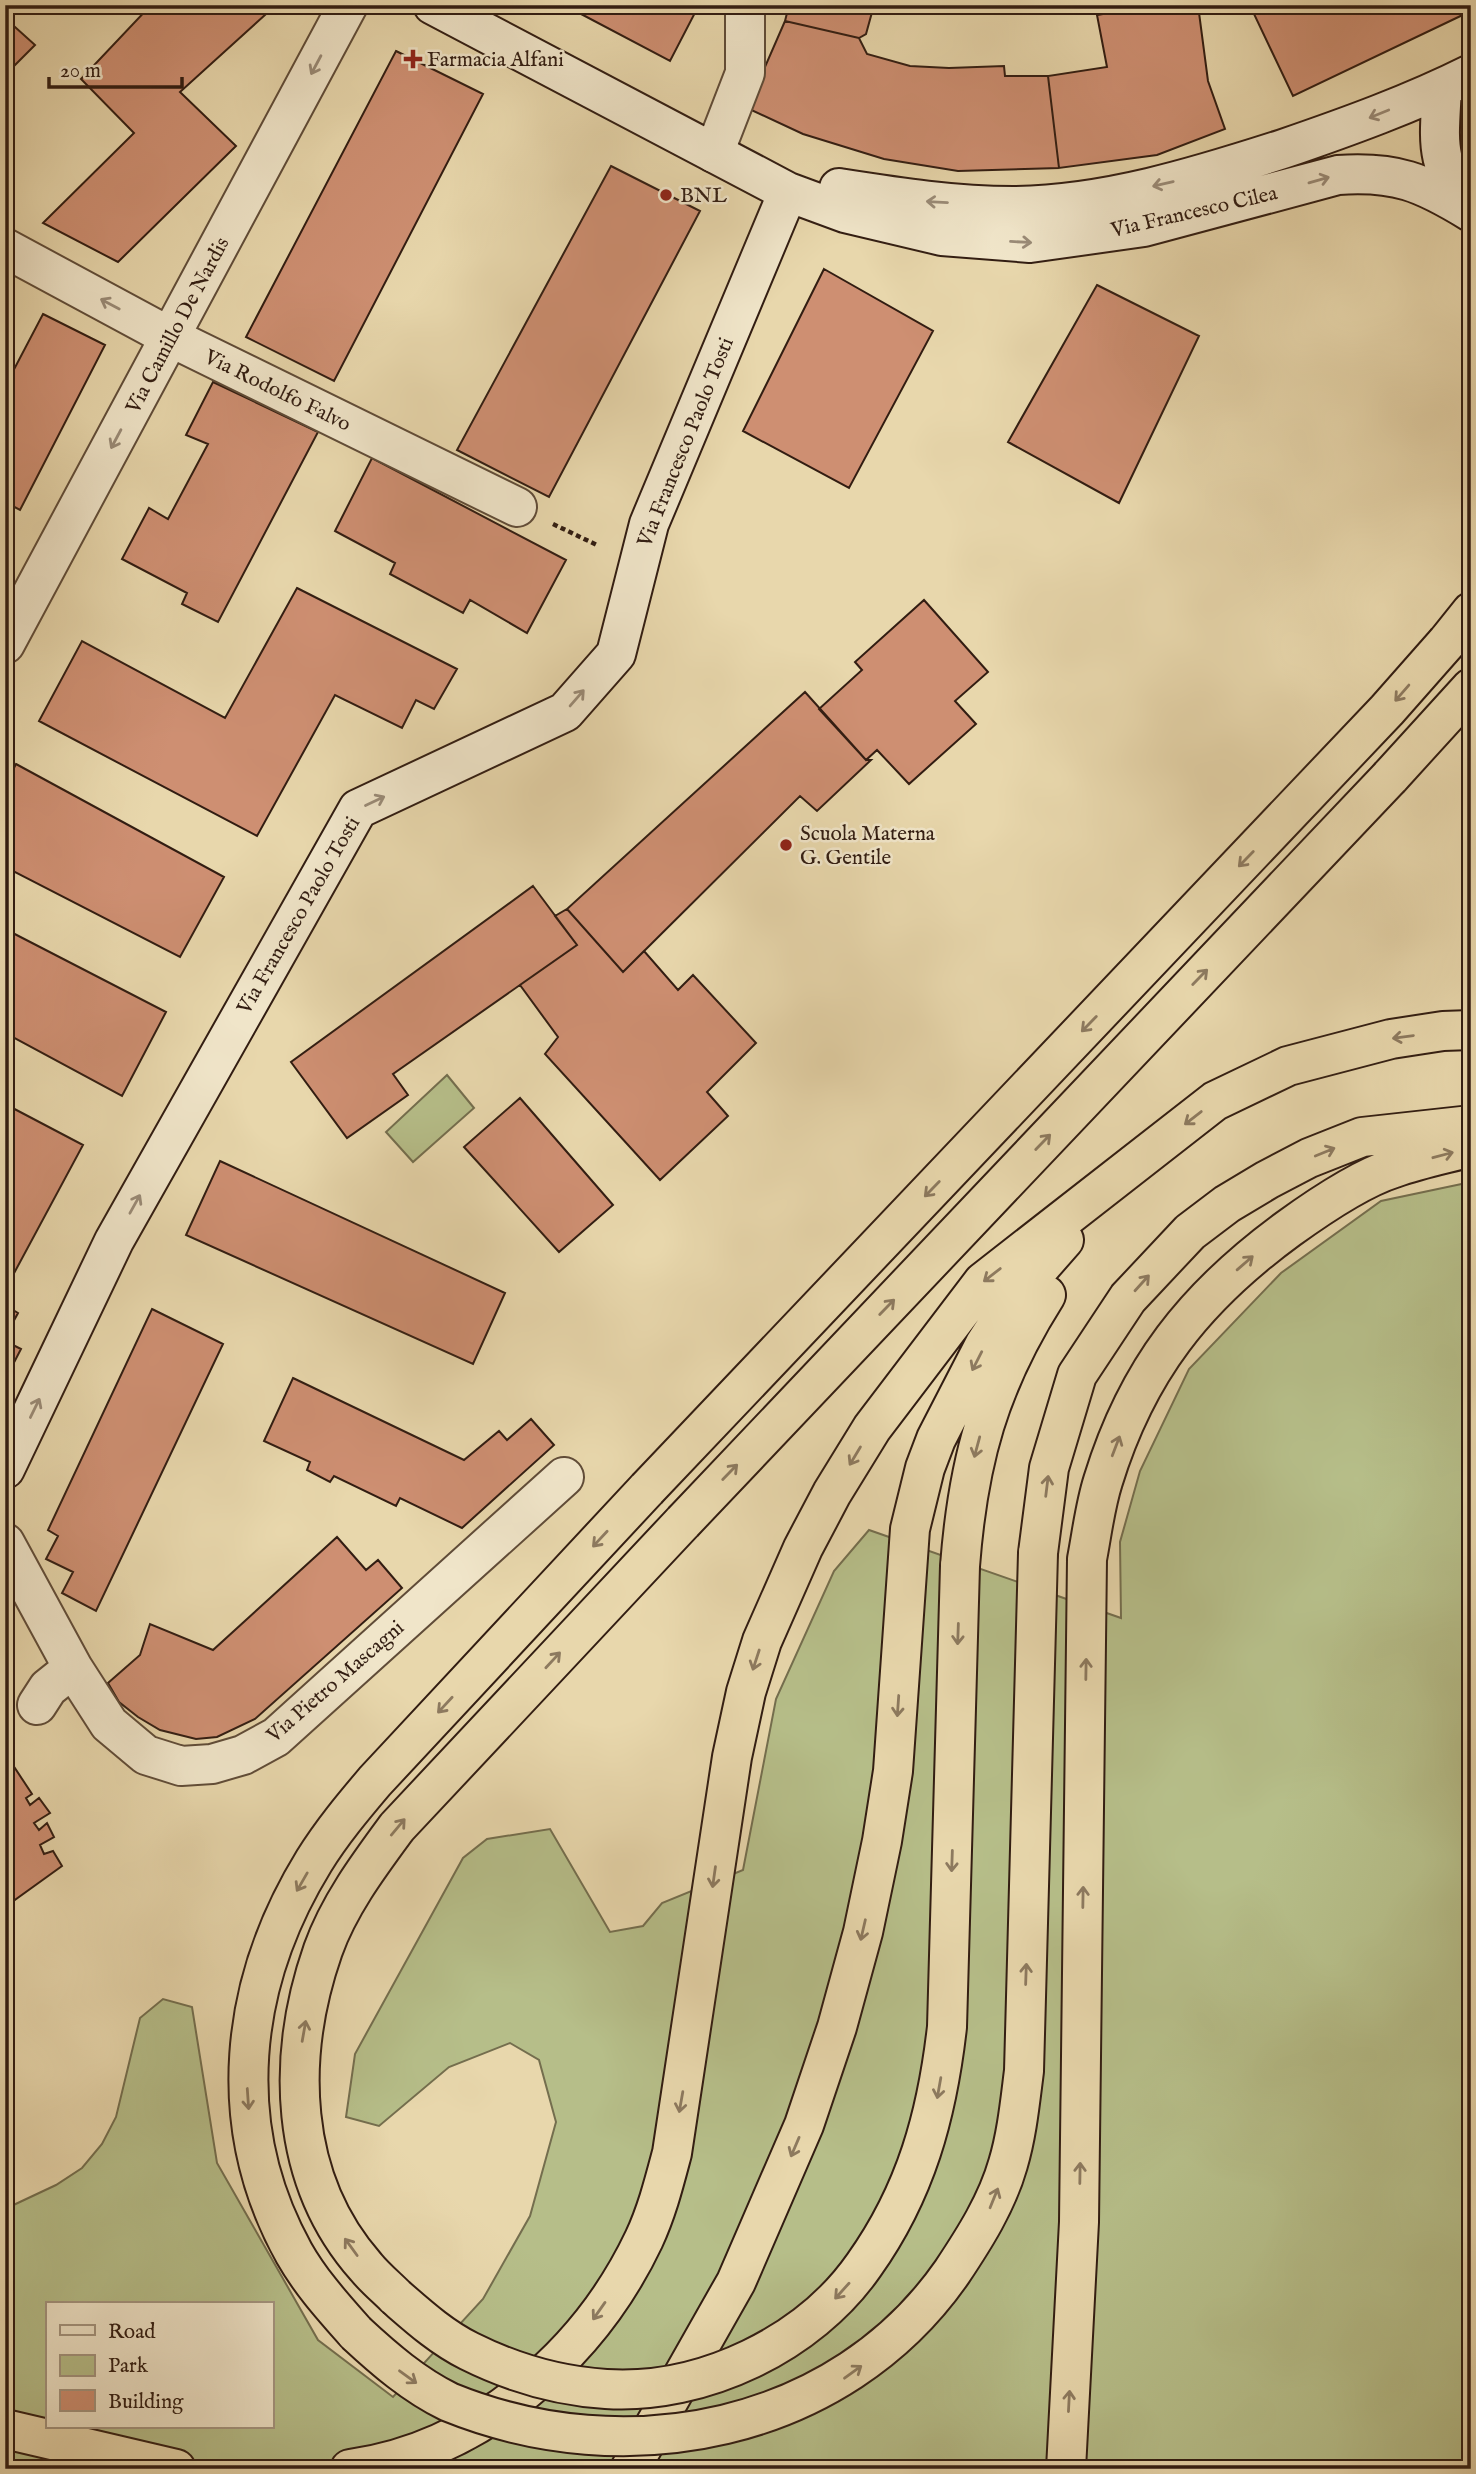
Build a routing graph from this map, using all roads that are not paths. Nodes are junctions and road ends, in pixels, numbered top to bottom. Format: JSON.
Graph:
{"nodes":[{"id":1,"x":348,"y":5,"type":"edge"},
{"id":2,"x":433,"y":5,"type":"edge"},
{"id":3,"x":745,"y":5,"type":"edge"},
{"id":4,"x":1457,"y":81,"type":"edge"},
{"id":5,"x":714,"y":153,"type":"junction"},
{"id":6,"x":788,"y":192,"type":"junction"},
{"id":7,"x":1471,"y":212,"type":"edge"},
{"id":8,"x":5,"y":248,"type":"edge"},
{"id":9,"x":170,"y":337,"type":"junction"},
{"id":10,"x":517,"y":507,"type":"road end"},
{"id":11,"x":1471,"y":612,"type":"edge"},
{"id":12,"x":5,"y":644,"type":"edge"},
{"id":13,"x":1471,"y":688,"type":"edge"},
{"id":14,"x":1471,"y":1030,"type":"edge"},
{"id":15,"x":1471,"y":1125,"type":"edge"},
{"id":16,"x":1471,"y":1147,"type":"edge"},
{"id":17,"x":1123,"y":1172,"type":"junction"},
{"id":18,"x":5,"y":1469,"type":"edge"},
{"id":19,"x":564,"y":1477,"type":"dead end"},
{"id":20,"x":5,"y":1543,"type":"edge"},
{"id":21,"x":73,"y":1668,"type":"junction"},
{"id":22,"x":37,"y":1705,"type":"dead end"},
{"id":23,"x":5,"y":2429,"type":"edge"},
{"id":24,"x":176,"y":2469,"type":"edge"},
{"id":25,"x":350,"y":2469,"type":"edge"},
{"id":26,"x":629,"y":2469,"type":"edge"},
{"id":27,"x":1066,"y":2469,"type":"edge"}],
"edges":[{"from":1,"to":9,"type":"street","name":"Via Camillo De Nardis","one_way":true},
{"from":2,"to":5,"type":"street","name":"Via Francesco Cilea"},
{"from":3,"to":5,"type":"street"},
{"from":4,"to":6,"type":"street","name":"Via Francesco Cilea","one_way":true},
{"from":4,"to":7,"type":"street"},
{"from":5,"to":6,"type":"street","name":"Via Francesco Cilea"},
{"from":6,"to":7,"type":"street","name":"Via Francesco Cilea","one_way":true},
{"from":18,"to":6,"type":"street","name":"Via Francesco Paolo Tosti","one_way":true},
{"from":9,"to":8,"type":"street","name":"Via Rodolfo Falvo","one_way":true},
{"from":9,"to":10,"type":"street","name":"Via Rodolfo Falvo"},
{"from":9,"to":12,"type":"street","name":"Via Camillo De Nardis","one_way":true},
{"from":11,"to":15,"type":"highway","one_way":true,"bridge":true},
{"from":17,"to":13,"type":"highway","one_way":true,"bridge":true},
{"from":14,"to":17,"type":"highway","one_way":true},
{"from":27,"to":16,"type":"highway","one_way":true},
{"from":17,"to":25,"type":"highway","one_way":true,"bridge":true},
{"from":17,"to":26,"type":"highway","one_way":true,"bridge":true},
{"from":19,"to":21,"type":"street","name":"Via Pietro Mascagni"},
{"from":20,"to":21,"type":"street","name":"Via Pietro Mascagni"},
{"from":21,"to":22,"type":"street"},
{"from":23,"to":24,"type":"highway"}]}
